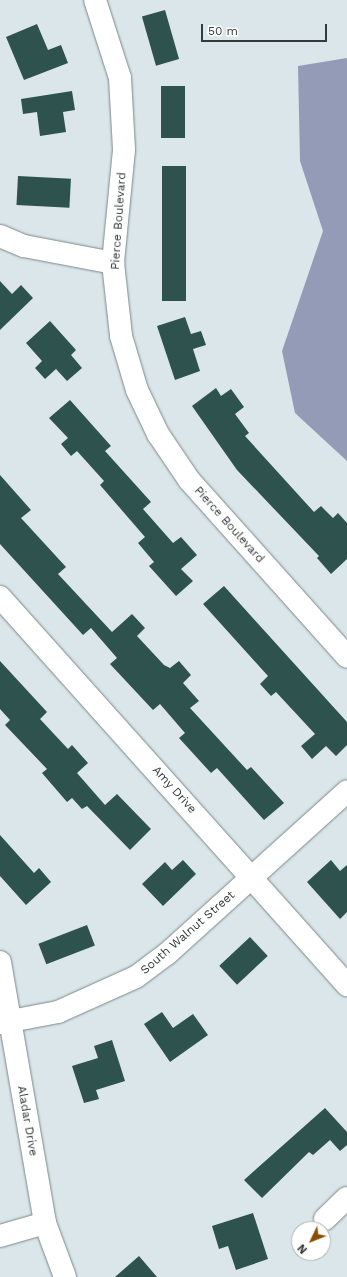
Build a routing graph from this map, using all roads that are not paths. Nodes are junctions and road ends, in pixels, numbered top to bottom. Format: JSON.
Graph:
{"nodes":[{"id":1,"x":95,"y":0,"type":"edge"},
{"id":2,"x":0,"y":236,"type":"edge"},
{"id":3,"x":113,"y":263,"type":"junction"},
{"id":4,"x":0,"y":597,"type":"edge"},
{"id":5,"x":347,"y":657,"type":"edge"},
{"id":6,"x":347,"y":791,"type":"edge"},
{"id":7,"x":252,"y":876,"type":"junction"},
{"id":8,"x":0,"y":962,"type":"edge"},
{"id":9,"x":347,"y":984,"type":"edge"},
{"id":10,"x":5,"y":1022,"type":"edge"},
{"id":11,"x":347,"y":1198,"type":"edge"},
{"id":12,"x":325,"y":1219,"type":"dead end"},
{"id":13,"x":45,"y":1223,"type":"junction"},
{"id":14,"x":0,"y":1236,"type":"edge"},
{"id":15,"x":65,"y":1277,"type":"edge"}],
"edges":[{"from":1,"to":3,"type":"street","name":"Pierce Boulevard"},
{"from":2,"to":3,"type":"street"},
{"from":3,"to":5,"type":"street","name":"Pierce Boulevard"},
{"from":4,"to":7,"type":"street","name":"Amy Drive"},
{"from":6,"to":7,"type":"street","name":"South Walnut Street"},
{"from":7,"to":9,"type":"street","name":"Amy Drive"},
{"from":7,"to":10,"type":"street","name":"South Walnut Street"},
{"from":8,"to":10,"type":"street","name":"Aladar Drive"},
{"from":10,"to":13,"type":"street","name":"Aladar Drive"},
{"from":11,"to":12,"type":"street"},
{"from":13,"to":14,"type":"street"},
{"from":13,"to":15,"type":"street","name":"Aladar Drive"}]}
